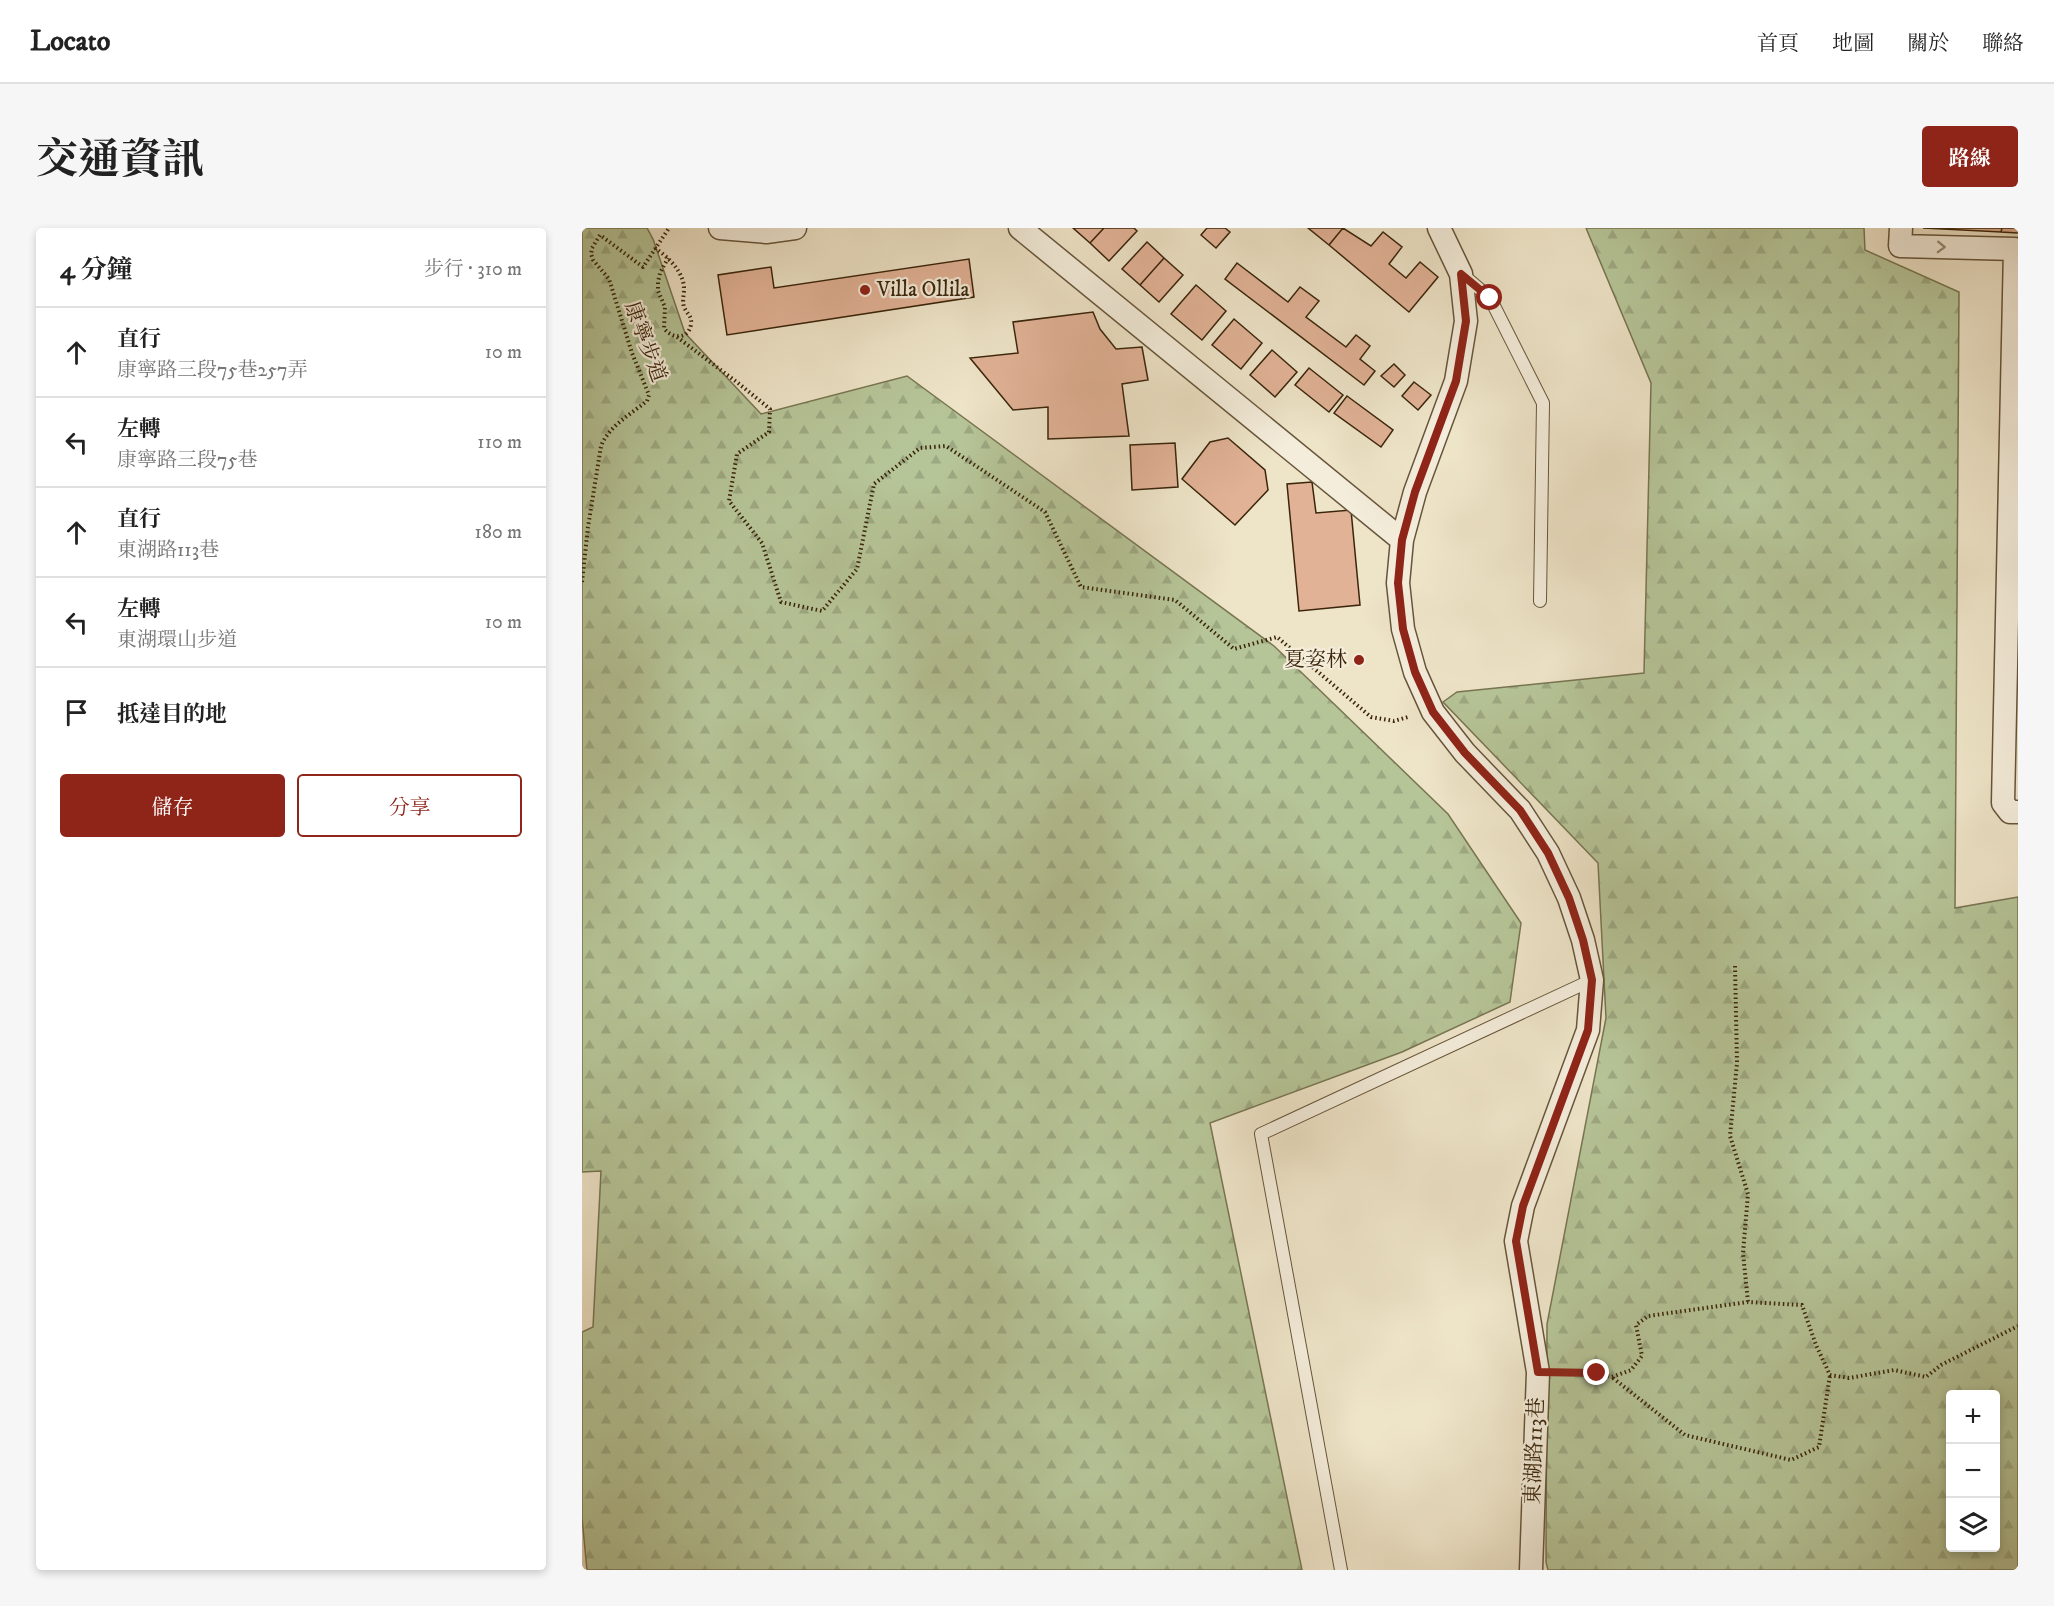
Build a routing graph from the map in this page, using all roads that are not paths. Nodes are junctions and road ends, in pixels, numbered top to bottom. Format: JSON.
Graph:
{"nodes":[{"id":1,"x":720,"y":228,"type":"edge"},
{"id":2,"x":795,"y":228,"type":"edge"},
{"id":3,"x":1020,"y":228,"type":"edge"},
{"id":4,"x":1439,"y":228,"type":"edge"},
{"id":5,"x":1901,"y":228,"type":"edge"},
{"id":6,"x":2016,"y":249,"type":"edge"},
{"id":7,"x":1461,"y":274,"type":"junction"},
{"id":8,"x":2015,"y":362,"type":"edge"},
{"id":9,"x":2014,"y":477,"type":"edge"},
{"id":10,"x":1402,"y":540,"type":"junction"},
{"id":11,"x":2013,"y":600,"type":"edge"},
{"id":12,"x":1540,"y":601,"type":"dead end"},
{"id":13,"x":2011,"y":704,"type":"edge"},
{"id":14,"x":2014,"y":812,"type":"edge"},
{"id":15,"x":1592,"y":980,"type":"junction"},
{"id":16,"x":1341,"y":1570,"type":"edge"},
{"id":17,"x":1531,"y":1570,"type":"edge"}],
"edges":[{"from":1,"to":2,"type":"street"},
{"from":3,"to":10,"type":"street"},
{"from":4,"to":7,"type":"street","name":"東湖路113巷"},
{"from":5,"to":6,"type":"street","one_way":true},
{"from":6,"to":8,"type":"street"},
{"from":7,"to":10,"type":"street","name":"東湖路113巷"},
{"from":7,"to":12,"type":"lane"},
{"from":8,"to":9,"type":"street"},
{"from":9,"to":11,"type":"street"},
{"from":10,"to":15,"type":"street","name":"東湖路113巷"},
{"from":11,"to":13,"type":"street"},
{"from":13,"to":14,"type":"street"},
{"from":15,"to":16,"type":"lane"},
{"from":15,"to":17,"type":"street","name":"東湖路113巷"}]}
